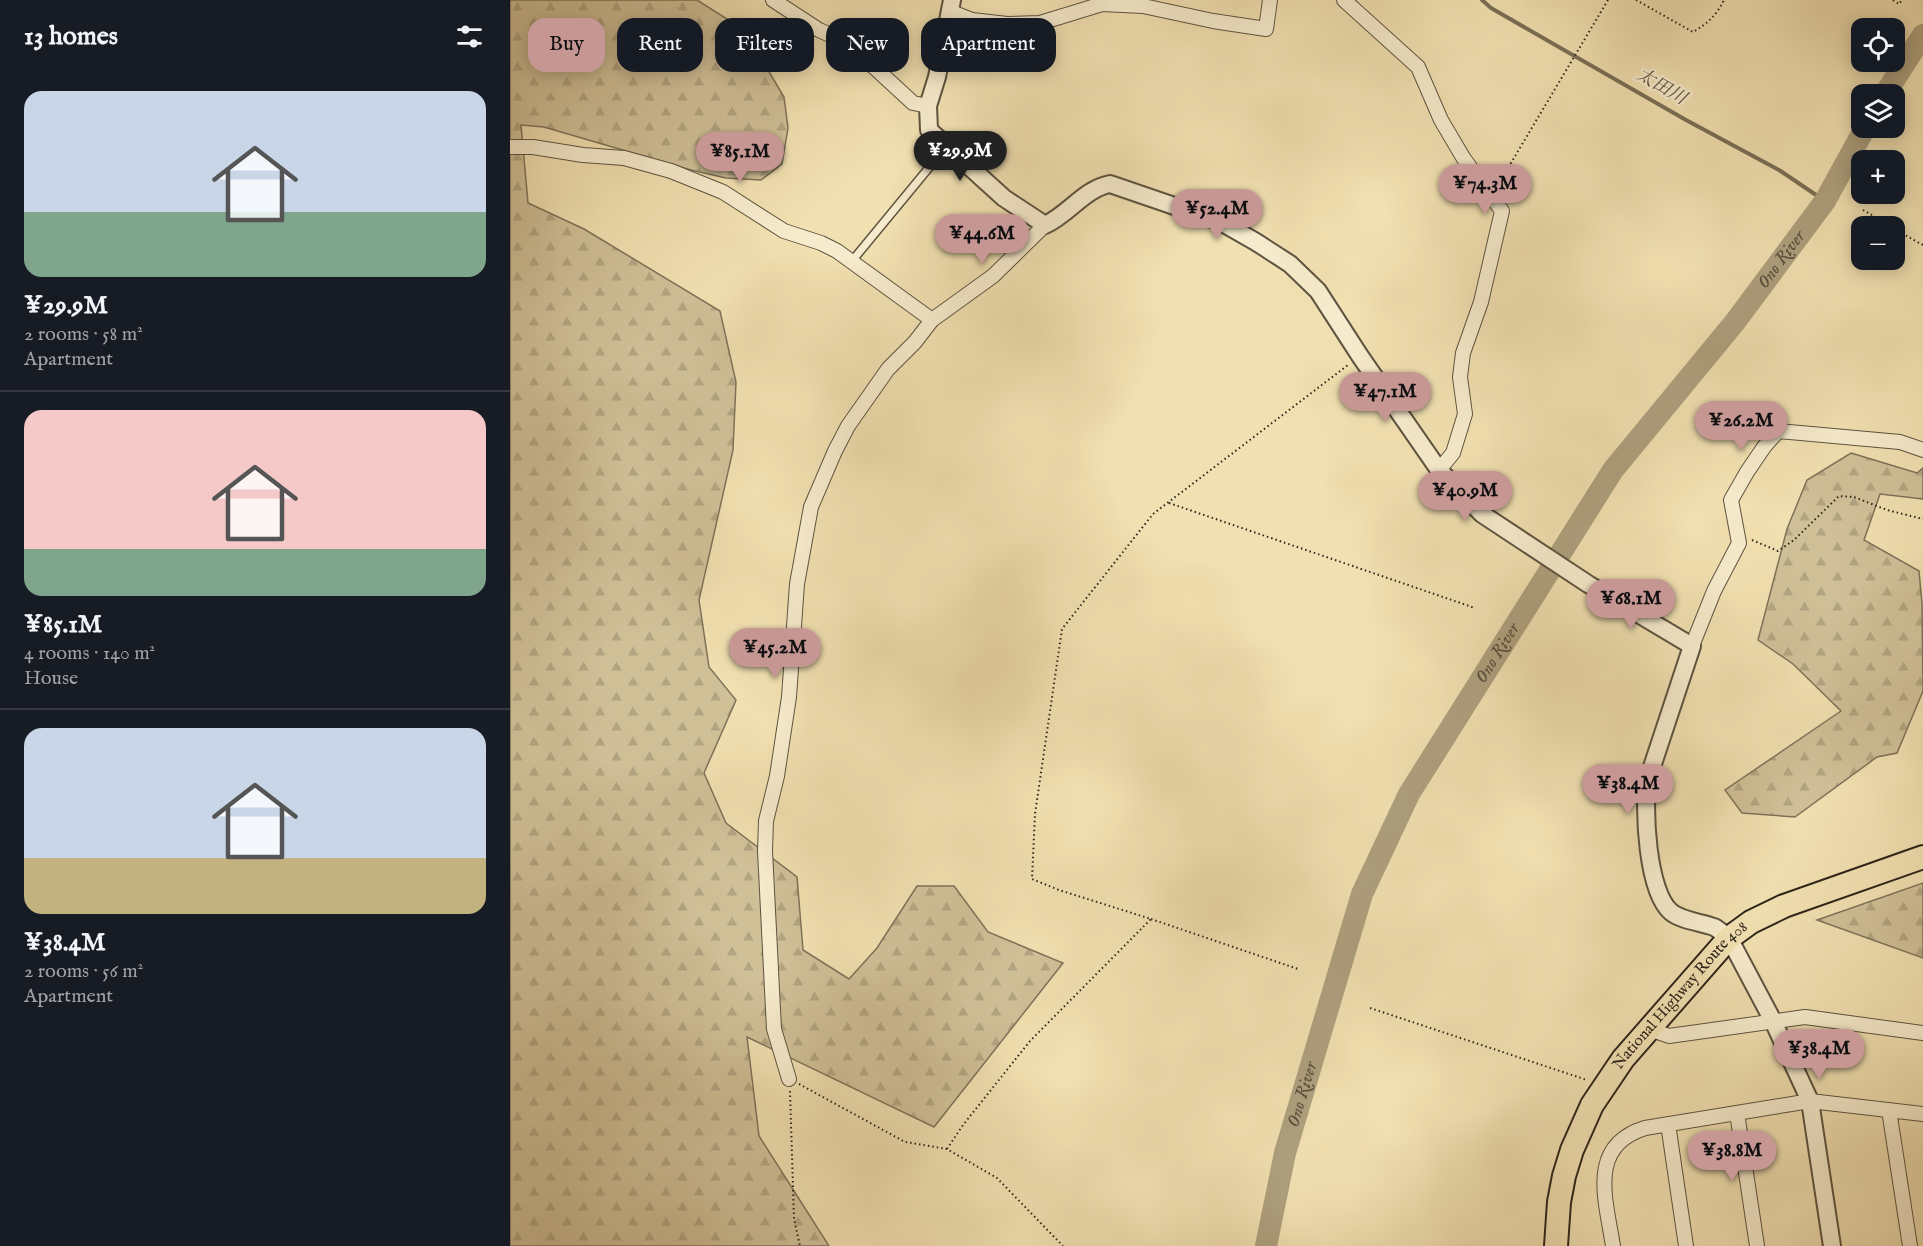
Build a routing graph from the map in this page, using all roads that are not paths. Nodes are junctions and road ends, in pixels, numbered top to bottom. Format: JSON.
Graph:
{"nodes":[{"id":1,"x":773,"y":0,"type":"edge"},
{"id":2,"x":1270,"y":0,"type":"edge"},
{"id":3,"x":1344,"y":0,"type":"edge"},
{"id":4,"x":950,"y":6,"type":"edge"},
{"id":5,"x":928,"y":106,"type":"junction"},
{"id":6,"x":510,"y":147,"type":"edge"},
{"id":7,"x":946,"y":147,"type":"junction"},
{"id":8,"x":1045,"y":225,"type":"junction"},
{"id":9,"x":852,"y":261,"type":"junction"},
{"id":10,"x":932,"y":320,"type":"junction"},
{"id":11,"x":1923,"y":450,"type":"edge"},
{"id":12,"x":1439,"y":470,"type":"junction"},
{"id":13,"x":1692,"y":646,"type":"junction"},
{"id":14,"x":1923,"y":857,"type":"edge"},
{"id":15,"x":1729,"y":938,"type":"junction"},
{"id":16,"x":1773,"y":1021,"type":"junction"},
{"id":17,"x":1649,"y":1029,"type":"junction"},
{"id":18,"x":1923,"y":1032,"type":"edge"},
{"id":19,"x":789,"y":1078,"type":"road end"},
{"id":20,"x":1810,"y":1101,"type":"junction"},
{"id":21,"x":1889,"y":1110,"type":"junction"},
{"id":22,"x":1737,"y":1113,"type":"junction"},
{"id":23,"x":1923,"y":1114,"type":"edge"},
{"id":24,"x":1668,"y":1124,"type":"junction"},
{"id":25,"x":1556,"y":1246,"type":"edge"},
{"id":26,"x":1613,"y":1246,"type":"edge"},
{"id":27,"x":1686,"y":1246,"type":"edge"},
{"id":28,"x":1758,"y":1246,"type":"edge"},
{"id":29,"x":1832,"y":1246,"type":"edge"},
{"id":30,"x":1910,"y":1246,"type":"edge"}],
"edges":[{"from":1,"to":5,"type":"street"},
{"from":2,"to":4,"type":"street"},
{"from":3,"to":12,"type":"street"},
{"from":4,"to":5,"type":"street"},
{"from":5,"to":7,"type":"street"},
{"from":6,"to":9,"type":"street"},
{"from":7,"to":8,"type":"street"},
{"from":7,"to":9,"type":"lane"},
{"from":8,"to":10,"type":"street"},
{"from":8,"to":12,"type":"street"},
{"from":9,"to":10,"type":"street"},
{"from":10,"to":19,"type":"street"},
{"from":11,"to":13,"type":"street"},
{"from":12,"to":13,"type":"street"},
{"from":13,"to":15,"type":"street"},
{"from":14,"to":15,"type":"highway","name":"National Highway Route 408"},
{"from":15,"to":16,"type":"street"},
{"from":15,"to":17,"type":"highway","name":"National Highway Route 408"},
{"from":16,"to":17,"type":"street"},
{"from":16,"to":18,"type":"street"},
{"from":16,"to":20,"type":"street"},
{"from":17,"to":25,"type":"highway","name":"National Highway Route 408"},
{"from":20,"to":21,"type":"street"},
{"from":20,"to":22,"type":"street"},
{"from":20,"to":29,"type":"street"},
{"from":21,"to":23,"type":"street"},
{"from":21,"to":30,"type":"street"},
{"from":22,"to":24,"type":"street"},
{"from":22,"to":28,"type":"street"},
{"from":24,"to":26,"type":"street"},
{"from":24,"to":27,"type":"street"}]}
